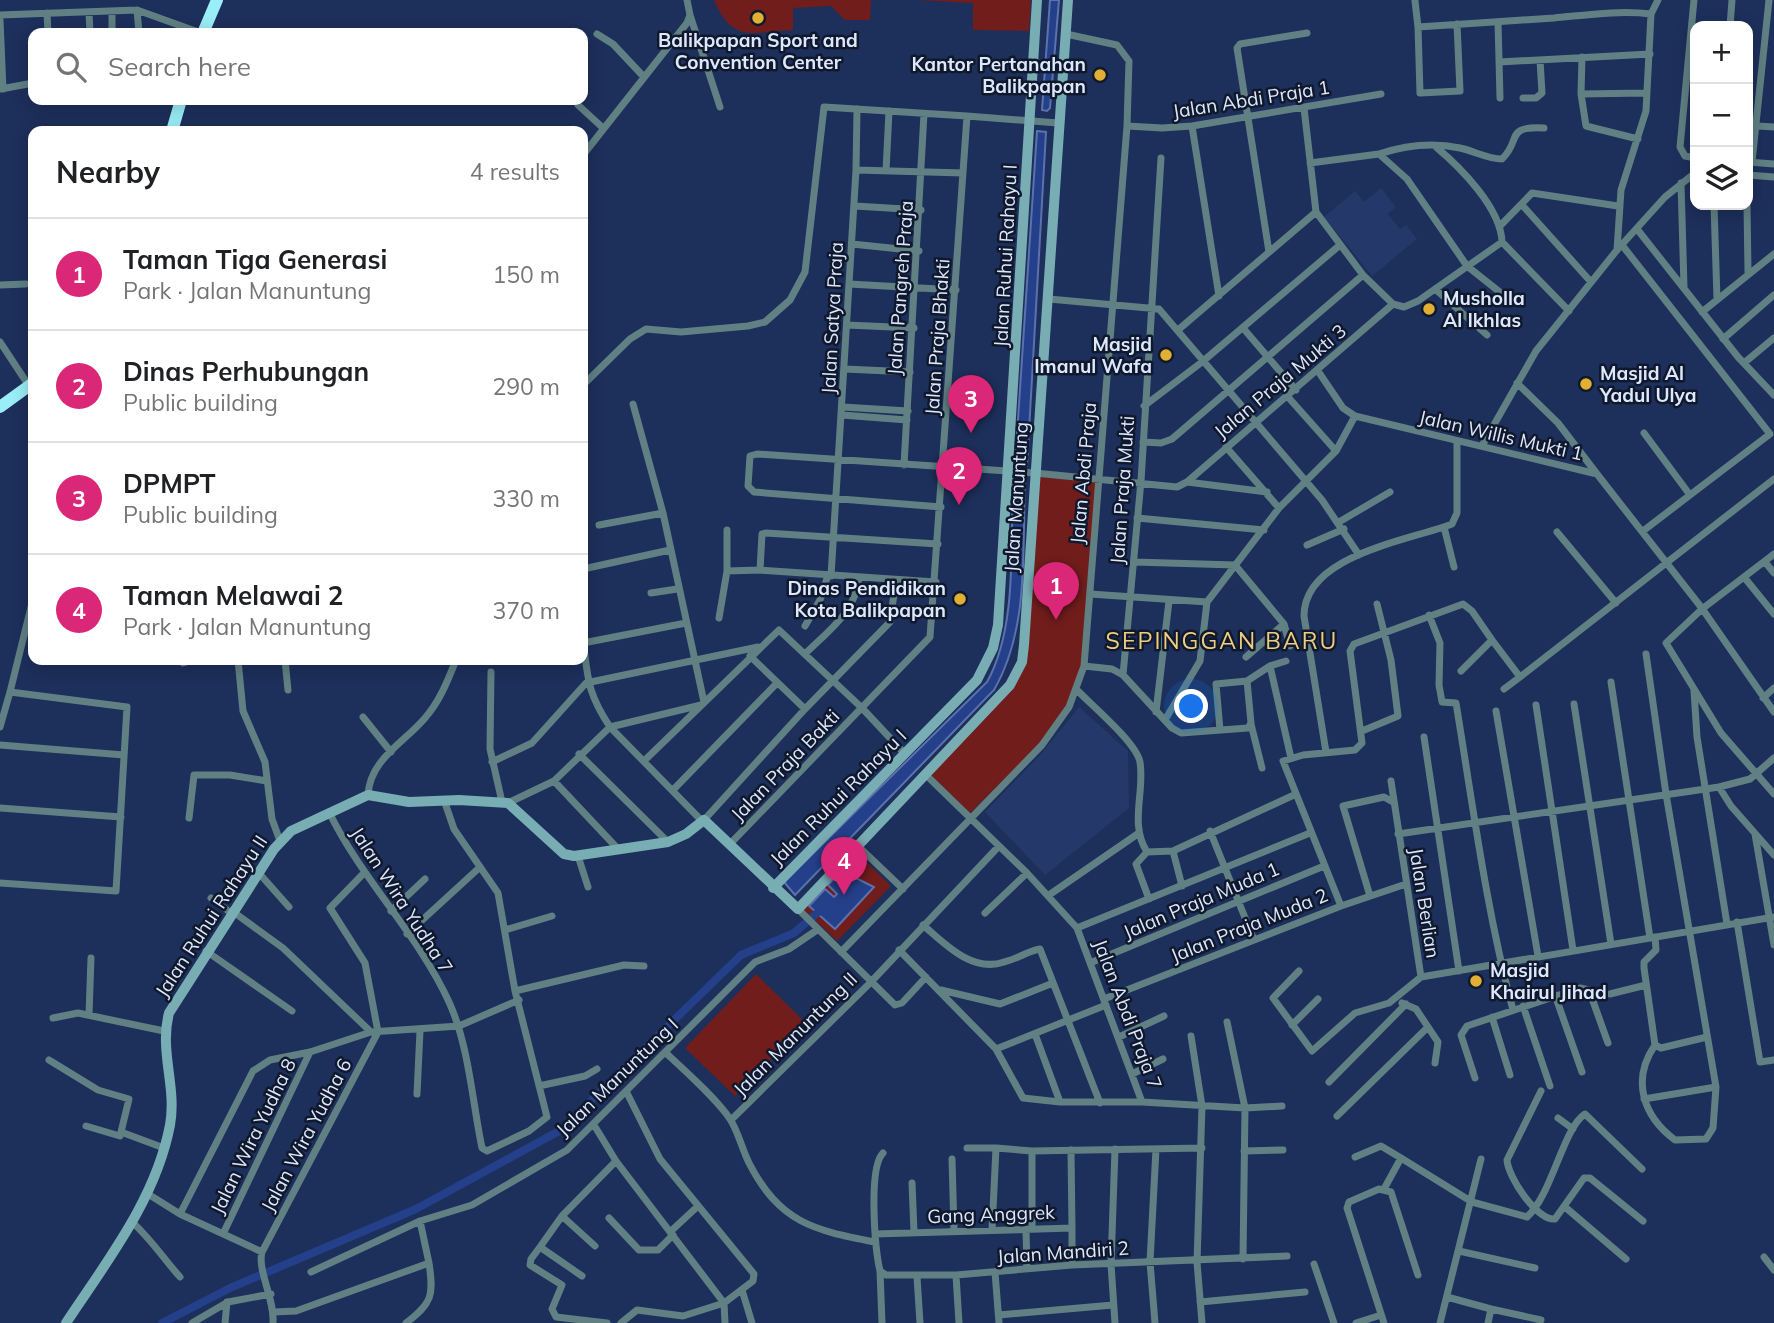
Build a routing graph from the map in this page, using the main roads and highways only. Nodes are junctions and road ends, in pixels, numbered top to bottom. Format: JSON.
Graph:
{"nodes":[{"id":1,"x":217,"y":0,"type":"edge"},
{"id":2,"x":204,"y":28,"type":"edge"},
{"id":3,"x":180,"y":105,"type":"edge"},
{"id":4,"x":173,"y":126,"type":"edge"},
{"id":5,"x":28,"y":387,"type":"edge"},
{"id":6,"x":0,"y":407,"type":"edge"}],
"edges":[{"from":1,"to":2,"type":"highway"},
{"from":3,"to":4,"type":"highway"},
{"from":5,"to":6,"type":"highway"}]}
